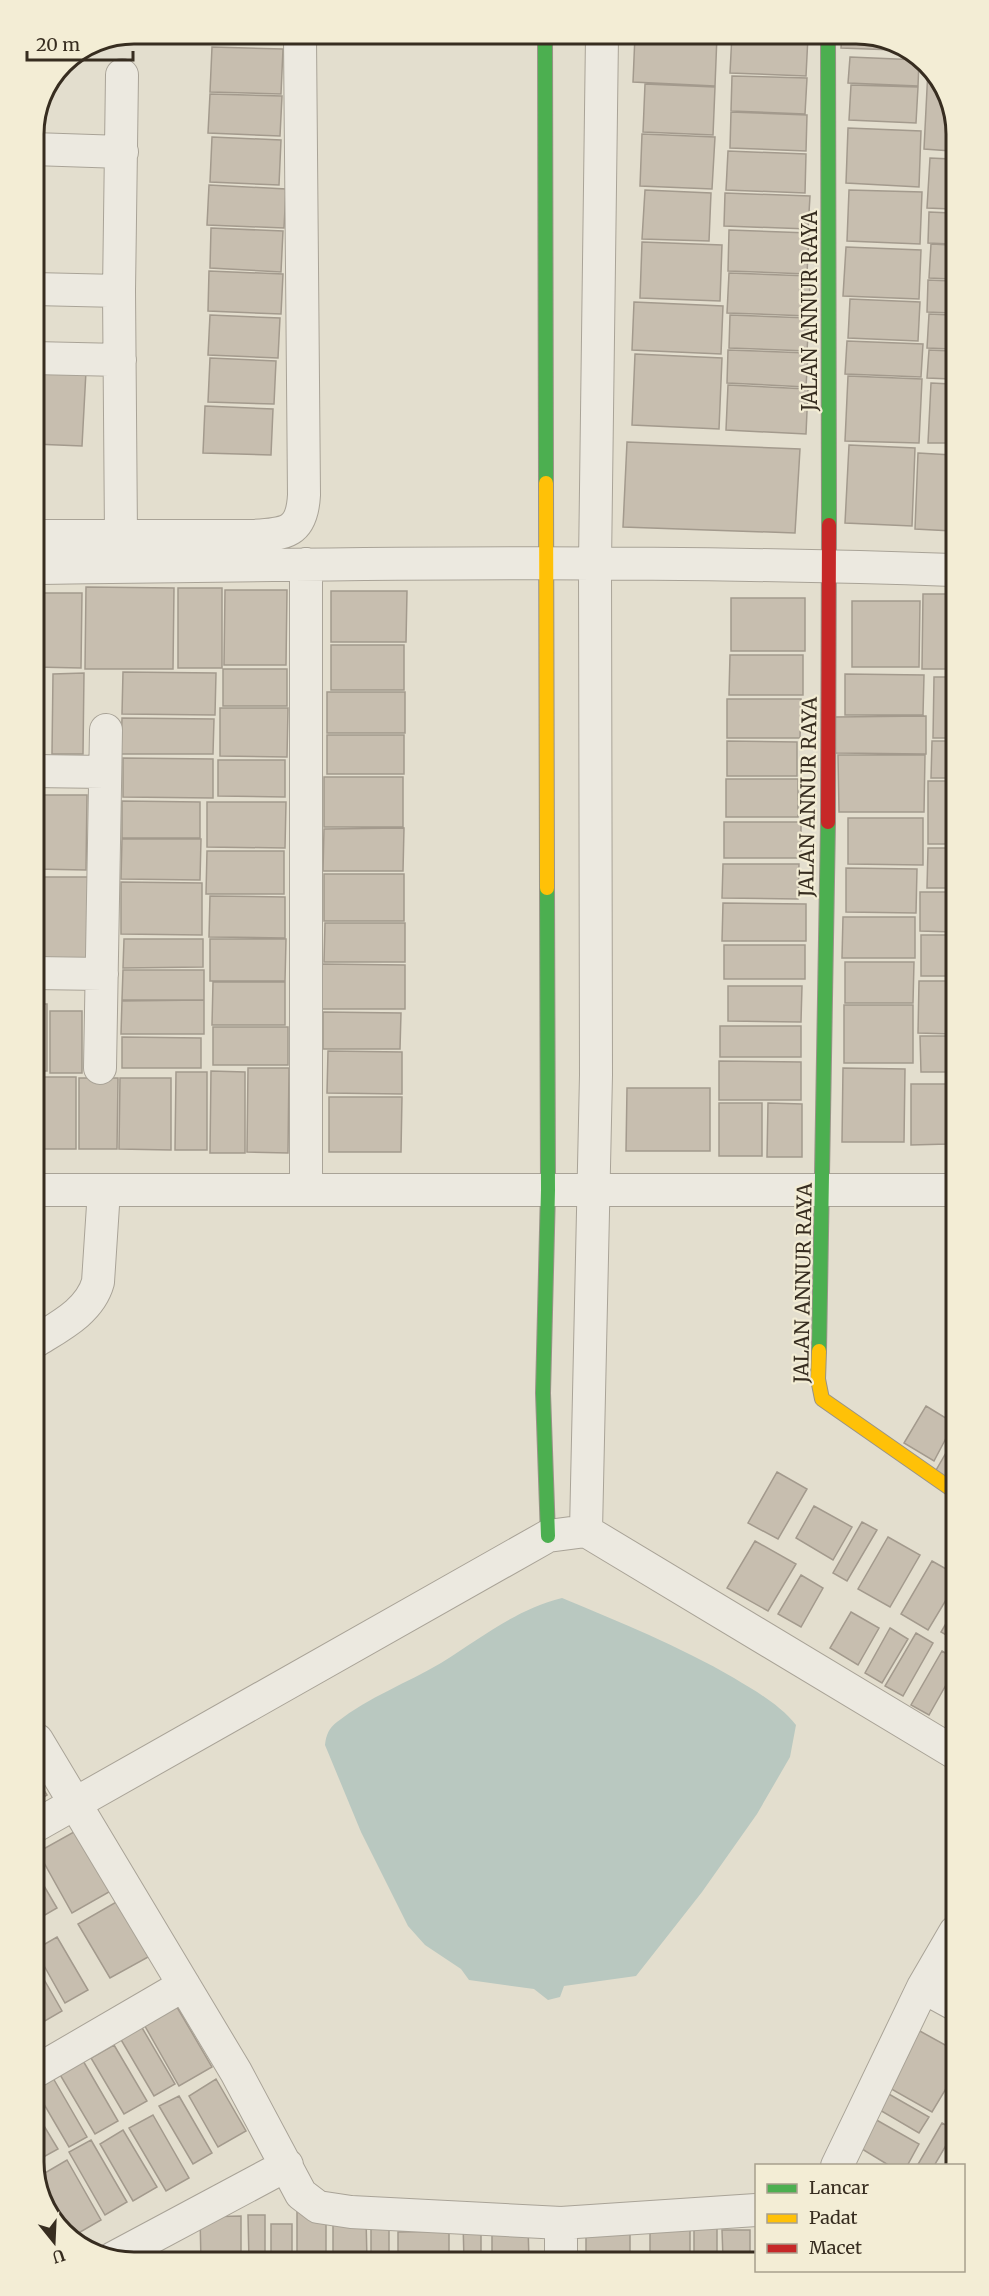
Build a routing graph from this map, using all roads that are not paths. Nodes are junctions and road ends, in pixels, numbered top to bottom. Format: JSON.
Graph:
{"nodes":[{"id":1,"x":300,"y":44,"type":"edge"},
{"id":2,"x":544,"y":44,"type":"edge"},
{"id":3,"x":602,"y":44,"type":"edge"},
{"id":4,"x":828,"y":44,"type":"edge"},
{"id":5,"x":122,"y":75,"type":"dead end"},
{"id":6,"x":44,"y":149,"type":"edge"},
{"id":7,"x":122,"y":152,"type":"junction"},
{"id":8,"x":44,"y":289,"type":"edge"},
{"id":9,"x":119,"y":291,"type":"junction"},
{"id":10,"x":44,"y":358,"type":"edge"},
{"id":11,"x":120,"y":360,"type":"junction"},
{"id":12,"x":44,"y":536,"type":"edge"},
{"id":13,"x":122,"y":536,"type":"junction"},
{"id":14,"x":306,"y":564,"type":"junction"},
{"id":15,"x":546,"y":564,"type":"junction"},
{"id":16,"x":596,"y":564,"type":"junction"},
{"id":17,"x":830,"y":566,"type":"junction"},
{"id":18,"x":44,"y":568,"type":"edge"},
{"id":19,"x":946,"y":570,"type":"edge"},
{"id":20,"x":106,"y":730,"type":"dead end"},
{"id":21,"x":44,"y":771,"type":"edge"},
{"id":22,"x":104,"y":771,"type":"junction"},
{"id":23,"x":44,"y":973,"type":"edge"},
{"id":24,"x":102,"y":974,"type":"junction"},
{"id":25,"x":100,"y":1068,"type":"dead end"},
{"id":26,"x":43,"y":1190,"type":"edge"},
{"id":27,"x":104,"y":1190,"type":"junction"},
{"id":28,"x":306,"y":1190,"type":"junction"},
{"id":29,"x":548,"y":1190,"type":"junction"},
{"id":30,"x":594,"y":1190,"type":"junction"},
{"id":31,"x":824,"y":1190,"type":"junction"},
{"id":32,"x":946,"y":1190,"type":"edge"},
{"id":33,"x":43,"y":1336,"type":"edge"},
{"id":34,"x":946,"y":1485,"type":"edge"},
{"id":35,"x":586,"y":1531,"type":"junction"},
{"id":36,"x":548,"y":1536,"type":"junction"},
{"id":37,"x":946,"y":1748,"type":"edge"},
{"id":38,"x":43,"y":1750,"type":"edge"},
{"id":39,"x":75,"y":1803,"type":"junction"},
{"id":40,"x":43,"y":1821,"type":"edge"},
{"id":41,"x":946,"y":1947,"type":"edge"},
{"id":42,"x":184,"y":1985,"type":"junction"},
{"id":43,"x":923,"y":1987,"type":"junction"},
{"id":44,"x":946,"y":2000,"type":"edge"},
{"id":45,"x":43,"y":2067,"type":"edge"},
{"id":46,"x":838,"y":2164,"type":"edge"},
{"id":47,"x":287,"y":2165,"type":"junction"},
{"id":48,"x":755,"y":2210,"type":"edge"},
{"id":49,"x":561,"y":2223,"type":"junction"},
{"id":50,"x":126,"y":2252,"type":"edge"},
{"id":51,"x":561,"y":2252,"type":"edge"}],
"edges":[{"from":1,"to":13,"type":"street"},
{"from":2,"to":15,"type":"street"},
{"from":3,"to":16,"type":"street"},
{"from":4,"to":17,"type":"street","name":"JALAN ANNUR RAYA"},
{"from":5,"to":7,"type":"street"},
{"from":6,"to":7,"type":"street"},
{"from":7,"to":9,"type":"street"},
{"from":8,"to":9,"type":"street"},
{"from":9,"to":11,"type":"street"},
{"from":10,"to":11,"type":"street"},
{"from":11,"to":13,"type":"street"},
{"from":12,"to":13,"type":"street"},
{"from":14,"to":15,"type":"street"},
{"from":14,"to":18,"type":"street"},
{"from":14,"to":28,"type":"street"},
{"from":15,"to":16,"type":"street"},
{"from":15,"to":29,"type":"street"},
{"from":16,"to":17,"type":"street"},
{"from":16,"to":30,"type":"street"},
{"from":17,"to":19,"type":"street"},
{"from":17,"to":31,"type":"street","name":"JALAN ANNUR RAYA"},
{"from":20,"to":22,"type":"street"},
{"from":21,"to":22,"type":"street"},
{"from":22,"to":24,"type":"street"},
{"from":23,"to":24,"type":"street"},
{"from":24,"to":25,"type":"street"},
{"from":26,"to":27,"type":"street"},
{"from":27,"to":28,"type":"street"},
{"from":27,"to":33,"type":"street"},
{"from":28,"to":29,"type":"street"},
{"from":29,"to":30,"type":"street"},
{"from":29,"to":36,"type":"street"},
{"from":30,"to":31,"type":"street"},
{"from":30,"to":35,"type":"street"},
{"from":31,"to":32,"type":"street"},
{"from":31,"to":34,"type":"street","name":"JALAN ANNUR RAYA"},
{"from":35,"to":36,"type":"street"},
{"from":35,"to":37,"type":"street"},
{"from":36,"to":39,"type":"street"},
{"from":38,"to":39,"type":"street"},
{"from":39,"to":40,"type":"street"},
{"from":39,"to":42,"type":"street"},
{"from":41,"to":43,"type":"street"},
{"from":42,"to":45,"type":"street"},
{"from":42,"to":47,"type":"street"},
{"from":43,"to":44,"type":"street"},
{"from":43,"to":46,"type":"street"},
{"from":47,"to":49,"type":"street"},
{"from":47,"to":50,"type":"street"},
{"from":48,"to":49,"type":"street"},
{"from":49,"to":51,"type":"street"}]}
